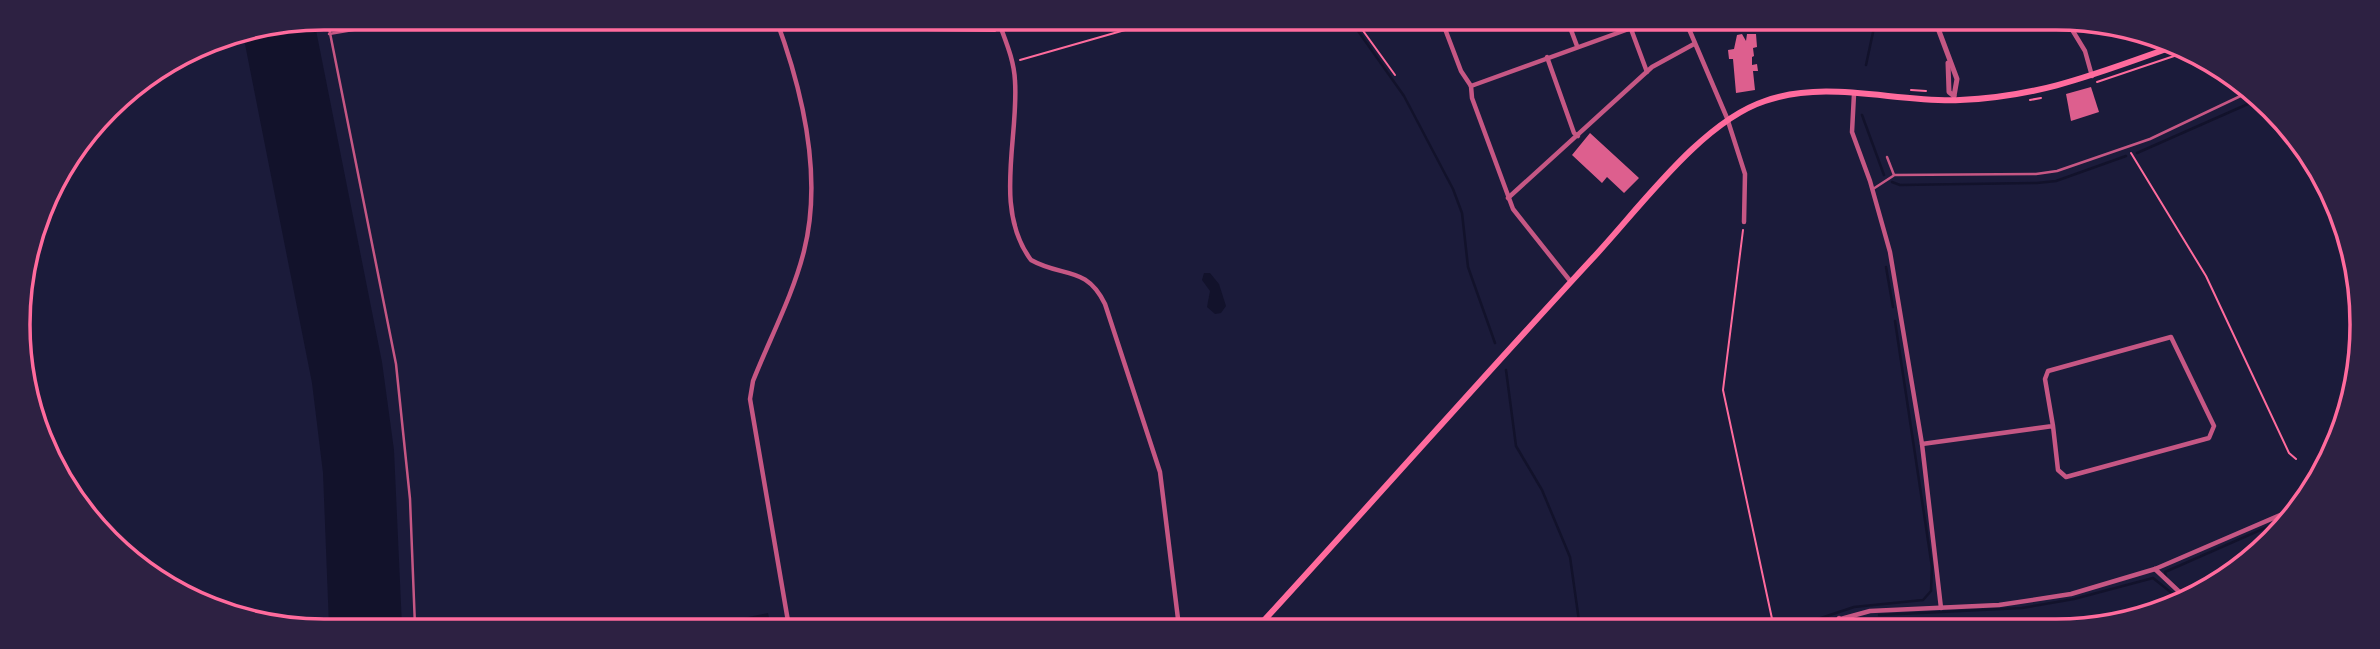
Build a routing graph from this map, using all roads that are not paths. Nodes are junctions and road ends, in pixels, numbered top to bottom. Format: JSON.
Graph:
{"nodes":[{"id":1,"x":328,"y":30,"type":"edge"},
{"id":2,"x":353,"y":30,"type":"edge"},
{"id":3,"x":780,"y":30,"type":"edge"},
{"id":4,"x":1001,"y":30,"type":"edge"},
{"id":5,"x":1445,"y":30,"type":"edge"},
{"id":6,"x":1571,"y":30,"type":"edge"},
{"id":7,"x":1628,"y":30,"type":"edge"},
{"id":8,"x":1631,"y":30,"type":"edge"},
{"id":9,"x":1689,"y":30,"type":"edge"},
{"id":10,"x":1938,"y":30,"type":"edge"},
{"id":11,"x":2072,"y":30,"type":"edge"},
{"id":12,"x":329,"y":34,"type":"junction"},
{"id":13,"x":1694,"y":44,"type":"junction"},
{"id":14,"x":1577,"y":46,"type":"junction"},
{"id":15,"x":2164,"y":50,"type":"edge"},
{"id":16,"x":1547,"y":57,"type":"junction"},
{"id":17,"x":1647,"y":72,"type":"junction"},
{"id":18,"x":2093,"y":79,"type":"junction"},
{"id":19,"x":1471,"y":86,"type":"junction"},
{"id":20,"x":1854,"y":94,"type":"junction"},
{"id":21,"x":2241,"y":96,"type":"edge"},
{"id":22,"x":1956,"y":98,"type":"junction"},
{"id":23,"x":1726,"y":116,"type":"junction"},
{"id":24,"x":1578,"y":136,"type":"junction"},
{"id":25,"x":1887,"y":157,"type":"dead end"},
{"id":26,"x":1894,"y":175,"type":"junction"},
{"id":27,"x":1872,"y":189,"type":"junction"},
{"id":28,"x":1508,"y":198,"type":"junction"},
{"id":29,"x":1744,"y":222,"type":"road end"},
{"id":30,"x":1571,"y":282,"type":"junction"},
{"id":31,"x":2053,"y":426,"type":"junction"},
{"id":32,"x":1923,"y":444,"type":"junction"},
{"id":33,"x":2280,"y":515,"type":"edge"},
{"id":34,"x":2155,"y":569,"type":"junction"},
{"id":35,"x":2179,"y":592,"type":"edge"},
{"id":36,"x":1941,"y":608,"type":"junction"},
{"id":37,"x":1839,"y":618,"type":"joint"},
{"id":38,"x":415,"y":619,"type":"edge"},
{"id":39,"x":788,"y":619,"type":"edge"},
{"id":40,"x":1178,"y":619,"type":"edge"},
{"id":41,"x":1265,"y":619,"type":"edge"},
{"id":42,"x":1836,"y":619,"type":"edge"}],
"edges":[{"from":1,"to":12,"type":"lane"},
{"from":2,"to":12,"type":"lane"},
{"from":3,"to":39,"type":"street"},
{"from":4,"to":40,"type":"street"},
{"from":5,"to":19,"type":"street"},
{"from":6,"to":14,"type":"street"},
{"from":7,"to":14,"type":"street"},
{"from":8,"to":17,"type":"street"},
{"from":9,"to":13,"type":"street"},
{"from":10,"to":22,"type":"street"},
{"from":11,"to":18,"type":"street"},
{"from":12,"to":38,"type":"lane"},
{"from":13,"to":17,"type":"street"},
{"from":13,"to":23,"type":"street"},
{"from":14,"to":16,"type":"street"},
{"from":15,"to":18,"type":"main road"},
{"from":16,"to":19,"type":"street"},
{"from":16,"to":24,"type":"street"},
{"from":17,"to":24,"type":"street"},
{"from":18,"to":22,"type":"main road"},
{"from":19,"to":28,"type":"street"},
{"from":20,"to":22,"type":"main road"},
{"from":20,"to":23,"type":"main road"},
{"from":20,"to":27,"type":"street"},
{"from":21,"to":26,"type":"lane"},
{"from":23,"to":29,"type":"street"},
{"from":23,"to":30,"type":"main road"},
{"from":24,"to":28,"type":"street"},
{"from":25,"to":26,"type":"lane"},
{"from":26,"to":27,"type":"lane"},
{"from":27,"to":32,"type":"street"},
{"from":28,"to":30,"type":"street"},
{"from":30,"to":41,"type":"main road"},
{"from":31,"to":31,"type":"street"},
{"from":31,"to":32,"type":"street"},
{"from":32,"to":36,"type":"street"},
{"from":33,"to":34,"type":"street"},
{"from":34,"to":35,"type":"street"},
{"from":34,"to":36,"type":"street"},
{"from":36,"to":37,"type":"street"},
{"from":37,"to":42,"type":"street"}]}
